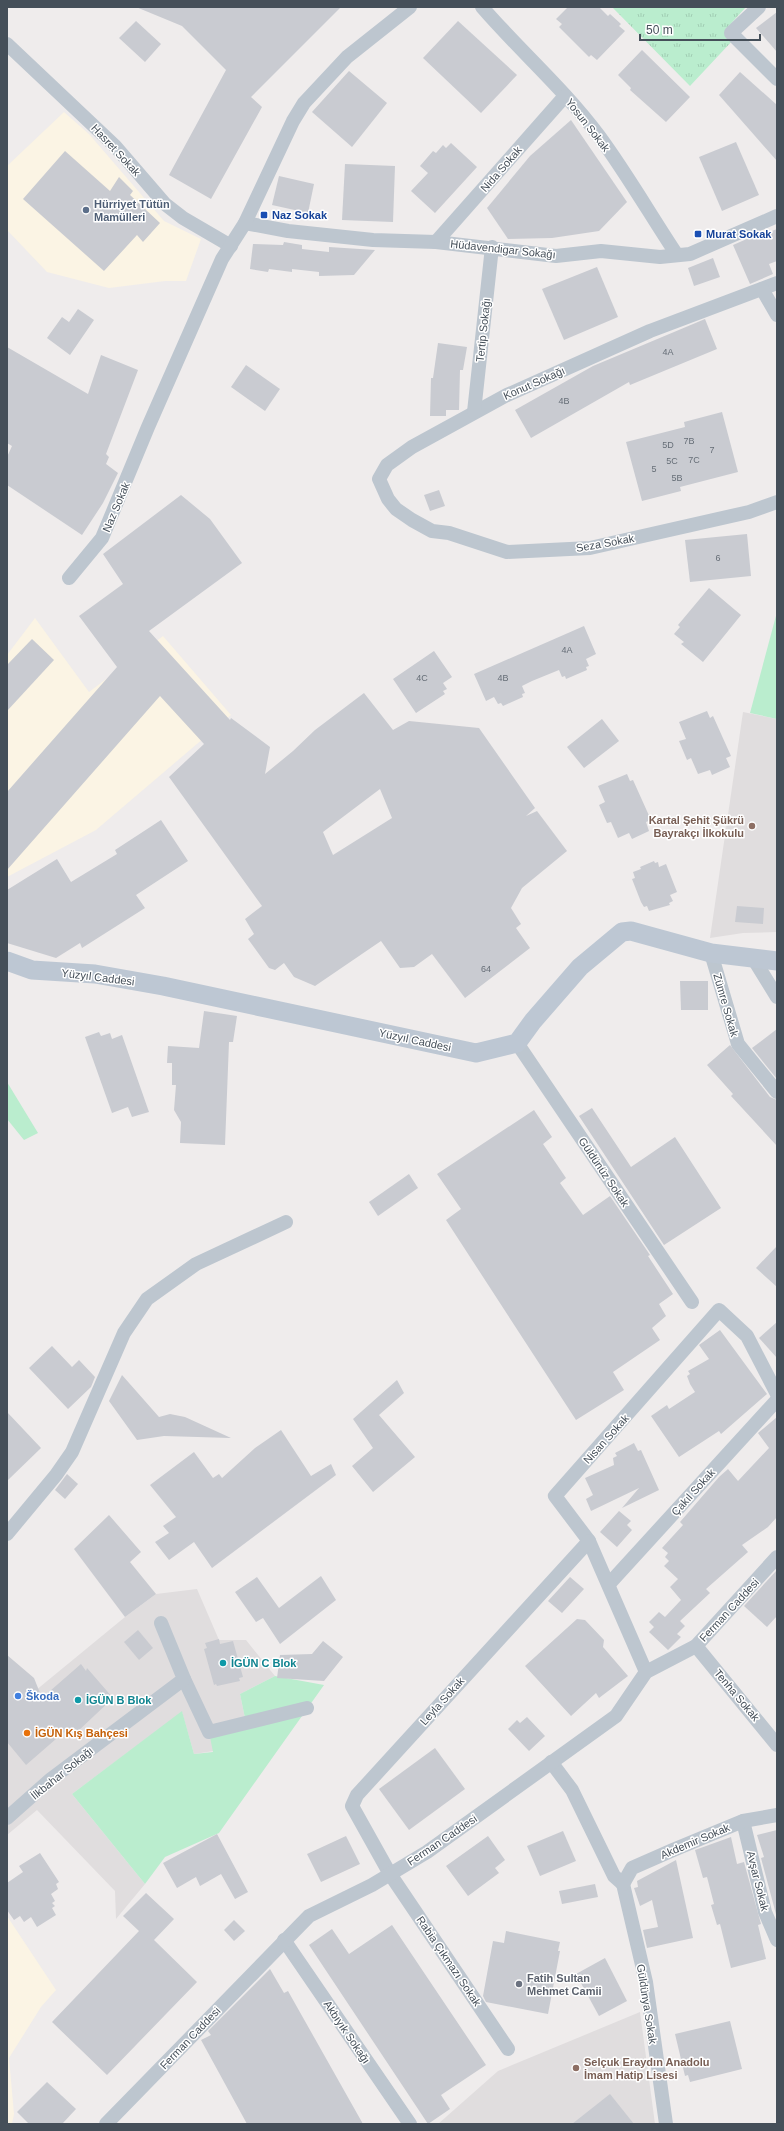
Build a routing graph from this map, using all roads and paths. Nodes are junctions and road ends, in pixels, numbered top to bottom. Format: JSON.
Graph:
{"nodes":[{"id":1,"x":410,"y":7,"type":"edge"},
{"id":2,"x":482,"y":7,"type":"edge"},
{"id":3,"x":759,"y":7,"type":"edge"},
{"id":4,"x":7,"y":44,"type":"edge"},
{"id":5,"x":777,"y":80,"type":"edge"},
{"id":6,"x":565,"y":96,"type":"junction"},
{"id":7,"x":777,"y":216,"type":"edge"},
{"id":8,"x":246,"y":223,"type":"junction"},
{"id":9,"x":436,"y":242,"type":"junction"},
{"id":10,"x":231,"y":246,"type":"junction"},
{"id":11,"x":492,"y":247,"type":"junction"},
{"id":12,"x":677,"y":255,"type":"junction"},
{"id":13,"x":777,"y":283,"type":"edge"},
{"id":14,"x":762,"y":289,"type":"junction"},
{"id":15,"x":777,"y":315,"type":"edge"},
{"id":16,"x":474,"y":412,"type":"junction"},
{"id":17,"x":777,"y":502,"type":"edge"},
{"id":18,"x":432,"y":531,"type":"joint"},
{"id":19,"x":69,"y":578,"type":"dead end"},
{"id":20,"x":711,"y":953,"type":"junction"},
{"id":21,"x":753,"y":958,"type":"junction"},
{"id":22,"x":7,"y":961,"type":"edge"},
{"id":23,"x":777,"y":961,"type":"edge"},
{"id":24,"x":777,"y":997,"type":"edge"},
{"id":25,"x":517,"y":1043,"type":"junction"},
{"id":26,"x":777,"y":1092,"type":"edge"},
{"id":27,"x":286,"y":1222,"type":"dead end"},
{"id":28,"x":692,"y":1302,"type":"dead end"},
{"id":29,"x":777,"y":1394,"type":"edge"},
{"id":30,"x":777,"y":1400,"type":"edge"},
{"id":31,"x":7,"y":1534,"type":"edge"},
{"id":32,"x":589,"y":1541,"type":"junction"},
{"id":33,"x":777,"y":1557,"type":"edge"},
{"id":34,"x":609,"y":1584,"type":"junction"},
{"id":35,"x":161,"y":1624,"type":"dead end"},
{"id":36,"x":696,"y":1646,"type":"junction"},
{"id":37,"x":646,"y":1672,"type":"junction"},
{"id":38,"x":184,"y":1679,"type":"junction"},
{"id":39,"x":307,"y":1708,"type":"dead end"},
{"id":40,"x":777,"y":1745,"type":"edge"},
{"id":41,"x":551,"y":1762,"type":"junction"},
{"id":42,"x":777,"y":1816,"type":"edge"},
{"id":43,"x":7,"y":1818,"type":"edge"},
{"id":44,"x":743,"y":1821,"type":"junction"},
{"id":45,"x":390,"y":1874,"type":"junction"},
{"id":46,"x":623,"y":1884,"type":"junction"},
{"id":47,"x":284,"y":1940,"type":"junction"},
{"id":48,"x":777,"y":1940,"type":"edge"},
{"id":49,"x":508,"y":2049,"type":"dead end"},
{"id":50,"x":106,"y":2124,"type":"edge"},
{"id":51,"x":410,"y":2124,"type":"edge"},
{"id":52,"x":666,"y":2124,"type":"edge"}],
"edges":[{"from":1,"to":8,"type":"street","name":"Naz Sokak"},
{"from":2,"to":6,"type":"street","name":"Yosun Sokak"},
{"from":3,"to":5,"type":"street"},
{"from":4,"to":10,"type":"street","name":"Hasret Sokak"},
{"from":6,"to":9,"type":"street","name":"Nida Sokak"},
{"from":6,"to":12,"type":"street","name":"Yosun Sokak"},
{"from":7,"to":12,"type":"street","name":"Hüdavendigar Sokağı"},
{"from":8,"to":9,"type":"street","name":"Hüdavendigar Sokağı"},
{"from":8,"to":10,"type":"street","name":"Naz Sokak"},
{"from":9,"to":11,"type":"street","name":"Hüdavendigar Sokağı"},
{"from":10,"to":19,"type":"street","name":"Naz Sokak"},
{"from":11,"to":12,"type":"street","name":"Hüdavendigar Sokağı"},
{"from":11,"to":16,"type":"street","name":"Tertip Sokağı"},
{"from":13,"to":14,"type":"street","name":"Konut Sokağı"},
{"from":14,"to":15,"type":"street"},
{"from":14,"to":16,"type":"street","name":"Konut Sokağı"},
{"from":16,"to":18,"type":"street","name":"Konut Sokağı"},
{"from":17,"to":18,"type":"street","name":"Seza Sokak"},
{"from":20,"to":21,"type":"street"},
{"from":20,"to":25,"type":"street"},
{"from":20,"to":26,"type":"street","name":"Zümre Sokak"},
{"from":21,"to":23,"type":"street"},
{"from":21,"to":24,"type":"street"},
{"from":22,"to":25,"type":"street","name":"Yüzyıl Caddesi"},
{"from":25,"to":28,"type":"street","name":"Güldünüz Sokak"},
{"from":27,"to":31,"type":"street"},
{"from":29,"to":32,"type":"street","name":"Nisan Sokak"},
{"from":30,"to":34,"type":"street","name":"Çakıl Sokak"},
{"from":32,"to":34,"type":"street","name":"Nisan Sokak"},
{"from":32,"to":45,"type":"street","name":"Leyla Sokak"},
{"from":33,"to":36,"type":"street","name":"Ferman Caddesi"},
{"from":34,"to":37,"type":"street","name":"Nisan Sokak"},
{"from":35,"to":38,"type":"street"},
{"from":36,"to":37,"type":"street","name":"Ferman Caddesi"},
{"from":36,"to":40,"type":"street","name":"Tenha Sokak"},
{"from":37,"to":41,"type":"street","name":"Ferman Caddesi"},
{"from":38,"to":39,"type":"street"},
{"from":38,"to":43,"type":"street","name":"İlkbahar Sokağı"},
{"from":41,"to":45,"type":"street","name":"Ferman Caddesi"},
{"from":41,"to":46,"type":"street"},
{"from":42,"to":44,"type":"street","name":"Akdemir Sokak"},
{"from":44,"to":46,"type":"street","name":"Akdemir Sokak"},
{"from":44,"to":48,"type":"street","name":"Avşar Sokak"},
{"from":45,"to":47,"type":"street","name":"Ferman Caddesi"},
{"from":45,"to":49,"type":"street","name":"Rabia Çıkmazı Sokak"},
{"from":46,"to":52,"type":"street","name":"Güldünya Sokak"},
{"from":47,"to":50,"type":"street","name":"Ferman Caddesi"},
{"from":47,"to":51,"type":"street","name":"Akbıyık Sokağı"}]}
